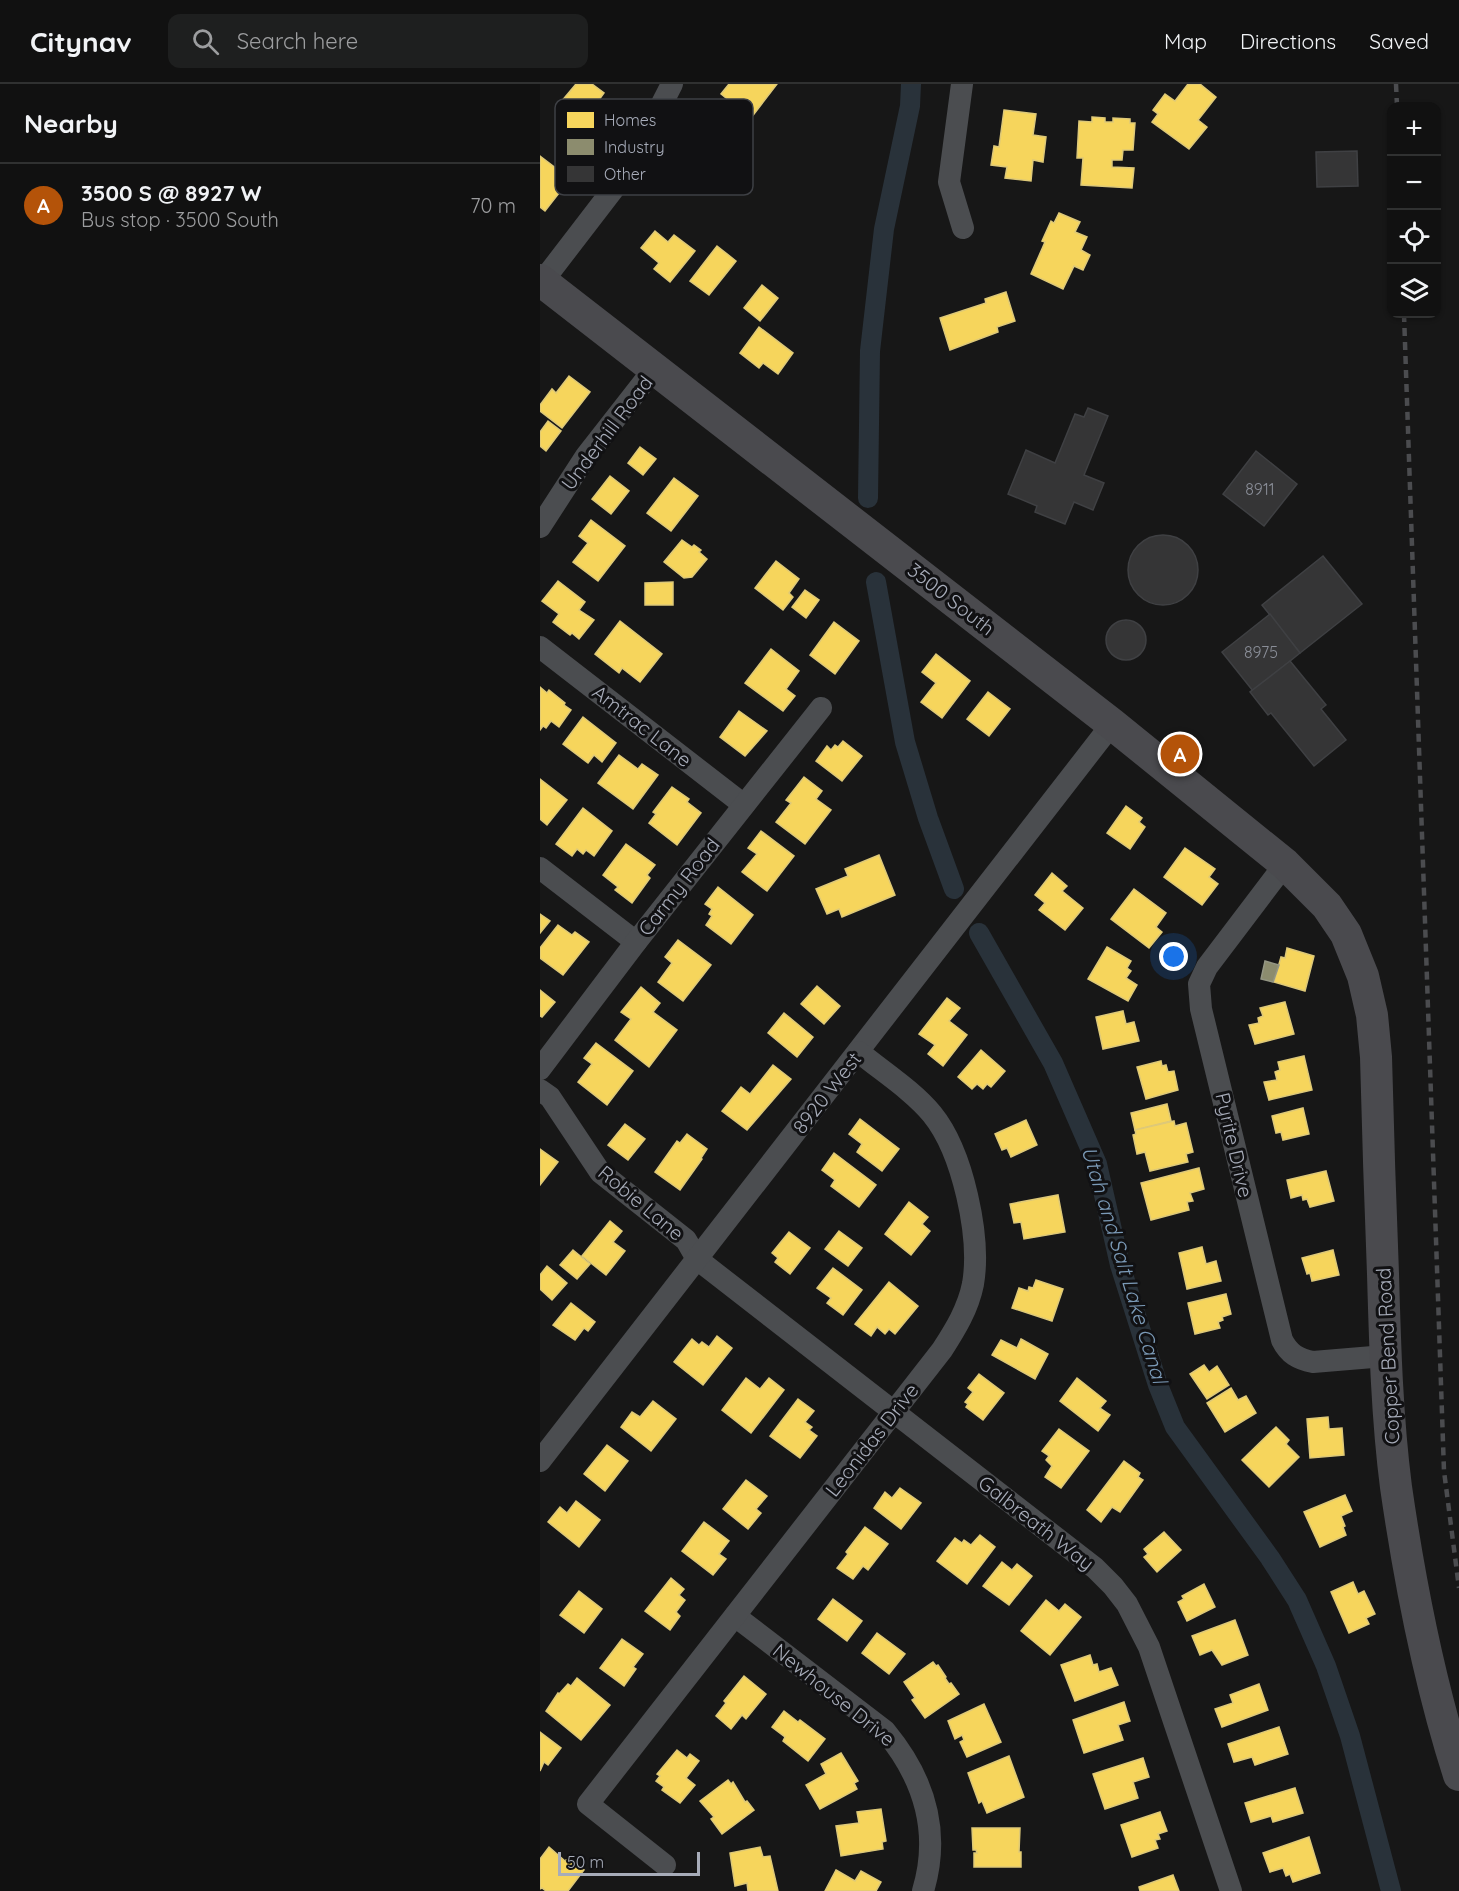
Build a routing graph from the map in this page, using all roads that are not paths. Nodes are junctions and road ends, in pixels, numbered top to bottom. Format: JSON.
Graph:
{"nodes":[{"id":1,"x":672,"y":84,"type":"edge"},
{"id":2,"x":962,"y":84,"type":"edge"},
{"id":3,"x":664,"y":99,"type":"edge"},
{"id":4,"x":609,"y":195,"type":"edge"},
{"id":5,"x":963,"y":228,"type":"dead end"},
{"id":6,"x":541,"y":281,"type":"edge"},
{"id":7,"x":654,"y":369,"type":"junction"},
{"id":8,"x":540,"y":527,"type":"edge"},
{"id":9,"x":540,"y":647,"type":"edge"},
{"id":10,"x":821,"y":708,"type":"dead end"},
{"id":11,"x":1112,"y":724,"type":"junction"},
{"id":12,"x":744,"y":805,"type":"junction"},
{"id":13,"x":1285,"y":864,"type":"junction"},
{"id":14,"x":540,"y":868,"type":"edge"},
{"id":15,"x":1346,"y":934,"type":"joint"},
{"id":16,"x":636,"y":942,"type":"junction"},
{"id":17,"x":859,"y":1052,"type":"junction"},
{"id":18,"x":540,"y":1069,"type":"edge"},
{"id":19,"x":540,"y":1090,"type":"edge"},
{"id":20,"x":697,"y":1260,"type":"junction"},
{"id":21,"x":1385,"y":1356,"type":"junction"},
{"id":22,"x":894,"y":1412,"type":"junction"},
{"id":23,"x":540,"y":1461,"type":"edge"},
{"id":24,"x":735,"y":1616,"type":"junction"},
{"id":25,"x":1459,"y":1775,"type":"edge"},
{"id":26,"x":665,"y":1864,"type":"dead end"},
{"id":27,"x":923,"y":1891,"type":"edge"},
{"id":28,"x":1231,"y":1891,"type":"edge"}],
"edges":[{"from":1,"to":3,"type":"street"},
{"from":2,"to":5,"type":"street"},
{"from":4,"to":6,"type":"street"},
{"from":6,"to":7,"type":"street","name":"3500 South"},
{"from":7,"to":8,"type":"street","name":"Underhill Road"},
{"from":7,"to":11,"type":"street","name":"3500 South"},
{"from":9,"to":12,"type":"street","name":"Amtrac Lane"},
{"from":10,"to":12,"type":"street","name":"Carmy Road"},
{"from":11,"to":13,"type":"street","name":"3500 South"},
{"from":11,"to":17,"type":"street","name":"8920 West"},
{"from":12,"to":16,"type":"street","name":"Carmy Road"},
{"from":13,"to":15,"type":"street","name":"3500 South"},
{"from":13,"to":21,"type":"street","name":"Pyrite Drive"},
{"from":14,"to":16,"type":"street"},
{"from":15,"to":21,"type":"street","name":"Copper Bend Road"},
{"from":16,"to":18,"type":"street","name":"Carmy Road"},
{"from":17,"to":20,"type":"street","name":"8920 West"},
{"from":17,"to":22,"type":"street","name":"Leonidas Drive"},
{"from":19,"to":20,"type":"street","name":"Robie Lane"},
{"from":20,"to":22,"type":"street","name":"Galbreath Way"},
{"from":20,"to":23,"type":"street","name":"8920 West"},
{"from":21,"to":25,"type":"street","name":"Copper Bend Road"},
{"from":22,"to":24,"type":"street","name":"Leonidas Drive"},
{"from":22,"to":28,"type":"street","name":"Galbreath Way"},
{"from":24,"to":26,"type":"street","name":"Leonidas Drive"},
{"from":24,"to":27,"type":"street","name":"Newhouse Drive"}]}
